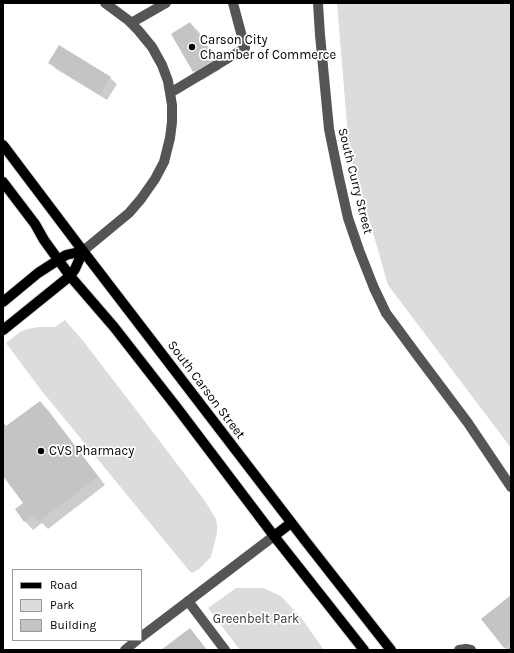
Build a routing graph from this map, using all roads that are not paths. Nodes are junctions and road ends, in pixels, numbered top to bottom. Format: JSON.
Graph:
{"nodes":[{"id":1,"x":105,"y":3,"type":"edge"},
{"id":2,"x":166,"y":3,"type":"edge"},
{"id":3,"x":233,"y":3,"type":"edge"},
{"id":4,"x":318,"y":3,"type":"edge"},
{"id":5,"x":131,"y":23,"type":"junction"},
{"id":6,"x":170,"y":93,"type":"junction"},
{"id":7,"x":3,"y":145,"type":"edge"},
{"id":8,"x":3,"y":182,"type":"edge"},
{"id":9,"x":83,"y":252,"type":"junction"},
{"id":10,"x":58,"y":260,"type":"junction"},
{"id":11,"x":70,"y":276,"type":"junction"},
{"id":12,"x":3,"y":302,"type":"edge"},
{"id":13,"x":3,"y":330,"type":"edge"},
{"id":14,"x":511,"y":486,"type":"edge"},
{"id":15,"x":291,"y":523,"type":"junction"},
{"id":16,"x":274,"y":536,"type":"junction"},
{"id":17,"x":188,"y":601,"type":"junction"},
{"id":18,"x":142,"y":636,"type":"edge"},
{"id":19,"x":137,"y":641,"type":"edge"},
{"id":20,"x":125,"y":650,"type":"edge"},
{"id":21,"x":225,"y":650,"type":"edge"},
{"id":22,"x":364,"y":650,"type":"edge"},
{"id":23,"x":391,"y":650,"type":"edge"},
{"id":24,"x":459,"y":650,"type":"edge"},
{"id":25,"x":471,"y":650,"type":"edge"}],
"edges":[{"from":1,"to":5,"type":"street"},
{"from":2,"to":5,"type":"street"},
{"from":3,"to":6,"type":"street"},
{"from":4,"to":14,"type":"street","name":"South Curry Street"},
{"from":5,"to":6,"type":"street"},
{"from":6,"to":9,"type":"street"},
{"from":7,"to":9,"type":"main road","name":"South Carson Street"},
{"from":8,"to":10,"type":"main road"},
{"from":9,"to":10,"type":"main road"},
{"from":9,"to":11,"type":"main road"},
{"from":9,"to":15,"type":"main road","name":"South Carson Street"},
{"from":10,"to":11,"type":"main road"},
{"from":10,"to":12,"type":"main road"},
{"from":11,"to":13,"type":"main road"},
{"from":11,"to":16,"type":"main road"},
{"from":15,"to":16,"type":"main road"},
{"from":15,"to":23,"type":"main road","name":"South Carson Street"},
{"from":16,"to":17,"type":"street"},
{"from":16,"to":22,"type":"main road"},
{"from":17,"to":18,"type":"street"},
{"from":17,"to":21,"type":"street"},
{"from":19,"to":20,"type":"street"},
{"from":24,"to":25,"type":"street"}]}
